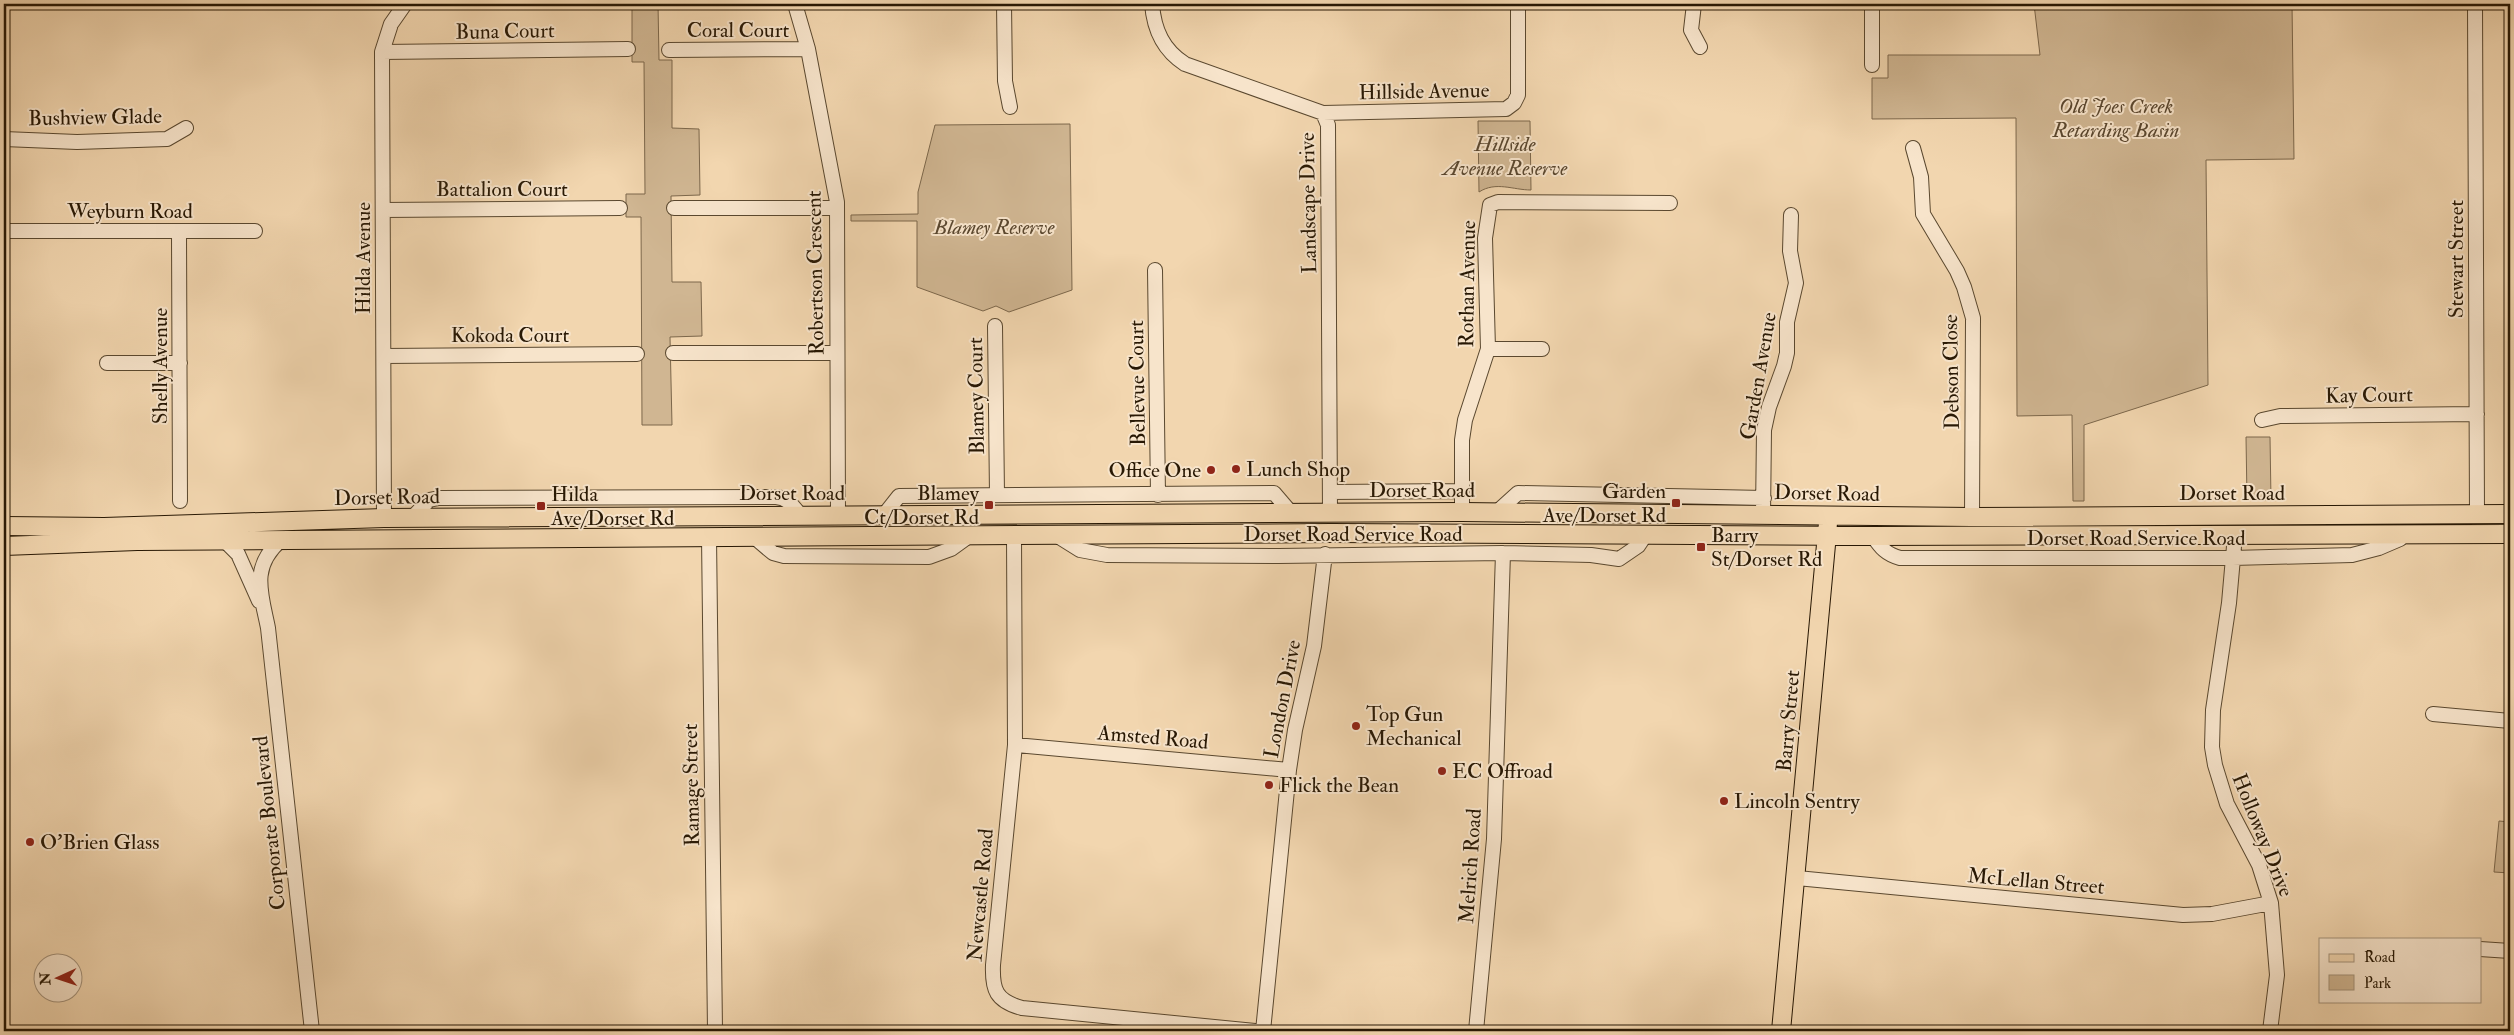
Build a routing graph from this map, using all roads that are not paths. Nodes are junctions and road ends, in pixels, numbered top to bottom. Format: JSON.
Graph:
{"nodes":[{"id":1,"x":405,"y":4,"type":"edge"},
{"id":2,"x":795,"y":4,"type":"edge"},
{"id":3,"x":1004,"y":4,"type":"edge"},
{"id":4,"x":1152,"y":4,"type":"edge"},
{"id":5,"x":1518,"y":4,"type":"edge"},
{"id":6,"x":1694,"y":4,"type":"edge"},
{"id":7,"x":1872,"y":4,"type":"edge"},
{"id":8,"x":2475,"y":4,"type":"edge"},
{"id":9,"x":1700,"y":47,"type":"dead end"},
{"id":10,"x":628,"y":49,"type":"dead end"},
{"id":11,"x":808,"y":49,"type":"junction"},
{"id":12,"x":669,"y":50,"type":"dead end"},
{"id":13,"x":382,"y":52,"type":"junction"},
{"id":14,"x":1872,"y":64,"type":"dead end"},
{"id":15,"x":1010,"y":107,"type":"dead end"},
{"id":16,"x":1323,"y":113,"type":"junction"},
{"id":17,"x":186,"y":128,"type":"dead end"},
{"id":18,"x":4,"y":139,"type":"edge"},
{"id":19,"x":1913,"y":148,"type":"dead end"},
{"id":20,"x":1670,"y":203,"type":"dead end"},
{"id":21,"x":620,"y":208,"type":"dead end"},
{"id":22,"x":674,"y":208,"type":"dead end"},
{"id":23,"x":837,"y":208,"type":"junction"},
{"id":24,"x":383,"y":210,"type":"junction"},
{"id":25,"x":1791,"y":215,"type":"dead end"},
{"id":26,"x":4,"y":231,"type":"edge"},
{"id":27,"x":255,"y":231,"type":"dead end"},
{"id":28,"x":179,"y":232,"type":"junction"},
{"id":29,"x":1155,"y":270,"type":"dead end"},
{"id":30,"x":995,"y":326,"type":"dead end"},
{"id":31,"x":1488,"y":349,"type":"junction"},
{"id":32,"x":1542,"y":349,"type":"dead end"},
{"id":33,"x":837,"y":353,"type":"junction"},
{"id":34,"x":637,"y":354,"type":"dead end"},
{"id":35,"x":673,"y":354,"type":"dead end"},
{"id":36,"x":384,"y":356,"type":"junction"},
{"id":37,"x":106,"y":363,"type":"dead end"},
{"id":38,"x":180,"y":363,"type":"junction"},
{"id":39,"x":2477,"y":414,"type":"junction"},
{"id":40,"x":2262,"y":420,"type":"dead end"},
{"id":41,"x":1462,"y":490,"type":"junction"},
{"id":42,"x":1330,"y":492,"type":"junction"},
{"id":43,"x":997,"y":495,"type":"junction"},
{"id":44,"x":1131,"y":495,"type":"junction"},
{"id":45,"x":1158,"y":495,"type":"junction"},
{"id":46,"x":180,"y":501,"type":"dead end"},
{"id":47,"x":1763,"y":506,"type":"junction"},
{"id":48,"x":1462,"y":512,"type":"junction"},
{"id":49,"x":1497,"y":512,"type":"junction"},
{"id":50,"x":1330,"y":513,"type":"junction"},
{"id":51,"x":1094,"y":514,"type":"junction"},
{"id":52,"x":1292,"y":514,"type":"junction"},
{"id":53,"x":1637,"y":514,"type":"junction"},
{"id":54,"x":2478,"y":514,"type":"junction"},
{"id":55,"x":2510,"y":514,"type":"edge"},
{"id":56,"x":884,"y":515,"type":"junction"},
{"id":57,"x":708,"y":516,"type":"junction"},
{"id":58,"x":800,"y":516,"type":"junction"},
{"id":59,"x":838,"y":516,"type":"junction"},
{"id":60,"x":1828,"y":516,"type":"junction"},
{"id":61,"x":1972,"y":517,"type":"junction"},
{"id":62,"x":384,"y":518,"type":"junction"},
{"id":63,"x":412,"y":518,"type":"junction"},
{"id":64,"x":548,"y":518,"type":"junction"},
{"id":65,"x":4,"y":526,"type":"edge"},
{"id":66,"x":1331,"y":533,"type":"junction"},
{"id":67,"x":1646,"y":534,"type":"junction"},
{"id":68,"x":2478,"y":534,"type":"junction"},
{"id":69,"x":2510,"y":534,"type":"edge"},
{"id":70,"x":1056,"y":535,"type":"junction"},
{"id":71,"x":1827,"y":535,"type":"junction"},
{"id":72,"x":2234,"y":535,"type":"junction"},
{"id":73,"x":2403,"y":535,"type":"junction"},
{"id":74,"x":969,"y":536,"type":"junction"},
{"id":75,"x":1014,"y":536,"type":"junction"},
{"id":76,"x":1873,"y":536,"type":"junction"},
{"id":77,"x":754,"y":537,"type":"junction"},
{"id":78,"x":838,"y":537,"type":"junction"},
{"id":79,"x":562,"y":538,"type":"junction"},
{"id":80,"x":709,"y":538,"type":"junction"},
{"id":81,"x":384,"y":539,"type":"junction"},
{"id":82,"x":224,"y":540,"type":"junction"},
{"id":83,"x":281,"y":540,"type":"junction"},
{"id":84,"x":4,"y":546,"type":"edge"},
{"id":85,"x":1503,"y":553,"type":"junction"},
{"id":86,"x":1325,"y":554,"type":"junction"},
{"id":87,"x":2234,"y":558,"type":"junction"},
{"id":88,"x":264,"y":610,"type":"junction"},
{"id":89,"x":2433,"y":714,"type":"dead end"},
{"id":90,"x":2510,"y":721,"type":"edge"},
{"id":91,"x":1015,"y":745,"type":"junction"},
{"id":92,"x":1288,"y":770,"type":"junction"},
{"id":93,"x":1797,"y":878,"type":"junction"},
{"id":94,"x":2272,"y":903,"type":"junction"},
{"id":95,"x":2482,"y":949,"type":"edge"},
{"id":96,"x":2510,"y":951,"type":"edge"},
{"id":97,"x":312,"y":1031,"type":"edge"},
{"id":98,"x":715,"y":1031,"type":"edge"},
{"id":99,"x":1255,"y":1031,"type":"edge"},
{"id":100,"x":1264,"y":1031,"type":"edge"},
{"id":101,"x":1476,"y":1031,"type":"edge"},
{"id":102,"x":1781,"y":1031,"type":"edge"},
{"id":103,"x":2270,"y":1031,"type":"edge"}],
"edges":[{"from":1,"to":13,"type":"street","name":"Hilda Avenue"},
{"from":2,"to":11,"type":"street","name":"Robertson Crescent"},
{"from":3,"to":15,"type":"street"},
{"from":4,"to":16,"type":"street","name":"Landscape Drive"},
{"from":5,"to":16,"type":"street","name":"Hillside Avenue"},
{"from":6,"to":9,"type":"street"},
{"from":7,"to":14,"type":"street"},
{"from":8,"to":39,"type":"street","name":"Stewart Street"},
{"from":10,"to":13,"type":"street","name":"Buna Court"},
{"from":11,"to":12,"type":"street","name":"Coral Court"},
{"from":11,"to":23,"type":"street","name":"Robertson Crescent"},
{"from":13,"to":24,"type":"street","name":"Hilda Avenue"},
{"from":16,"to":42,"type":"street","name":"Landscape Drive"},
{"from":17,"to":18,"type":"street","name":"Bushview Glade"},
{"from":19,"to":61,"type":"street","name":"Debson Close"},
{"from":20,"to":31,"type":"street","name":"Rothan Avenue"},
{"from":21,"to":24,"type":"street","name":"Battalion Court"},
{"from":22,"to":23,"type":"street"},
{"from":23,"to":33,"type":"street","name":"Robertson Crescent"},
{"from":24,"to":36,"type":"street","name":"Hilda Avenue"},
{"from":25,"to":47,"type":"street","name":"Garden Avenue"},
{"from":26,"to":28,"type":"street","name":"Weyburn Road"},
{"from":27,"to":28,"type":"street","name":"Weyburn Road"},
{"from":28,"to":38,"type":"street","name":"Shelly Avenue"},
{"from":29,"to":45,"type":"street","name":"Bellevue Court"},
{"from":30,"to":43,"type":"street","name":"Blamey Court"},
{"from":31,"to":32,"type":"street"},
{"from":31,"to":41,"type":"street","name":"Rothan Avenue"},
{"from":33,"to":35,"type":"street"},
{"from":33,"to":59,"type":"street","name":"Robertson Crescent"},
{"from":34,"to":36,"type":"street","name":"Kokoda Court"},
{"from":36,"to":62,"type":"street","name":"Hilda Avenue"},
{"from":37,"to":38,"type":"street"},
{"from":38,"to":46,"type":"street","name":"Shelly Avenue"},
{"from":39,"to":40,"type":"street","name":"Kay Court"},
{"from":39,"to":54,"type":"street","name":"Stewart Street"},
{"from":41,"to":42,"type":"street","name":"Dorset Road Service Road"},
{"from":41,"to":48,"type":"street","name":"Rothan Avenue"},
{"from":42,"to":50,"type":"street","name":"Landscape Drive"},
{"from":43,"to":44,"type":"street","name":"Dorset Road Service Road"},
{"from":43,"to":56,"type":"street","name":"Dorset Road Service Road"},
{"from":44,"to":45,"type":"street","name":"Dorset Road Service Road"},
{"from":44,"to":51,"type":"street","name":"Dorset Road Service Road"},
{"from":45,"to":52,"type":"street","name":"Dorset Road Service Road"},
{"from":47,"to":49,"type":"street"},
{"from":47,"to":53,"type":"main road","name":"Dorset Road"},
{"from":47,"to":60,"type":"main road","name":"Dorset Road"},
{"from":48,"to":49,"type":"main road","name":"Dorset Road"},
{"from":48,"to":50,"type":"main road","name":"Dorset Road"},
{"from":49,"to":53,"type":"main road","name":"Dorset Road"},
{"from":50,"to":52,"type":"main road","name":"Dorset Road"},
{"from":50,"to":66,"type":"main road"},
{"from":51,"to":52,"type":"main road","name":"Dorset Road"},
{"from":51,"to":56,"type":"main road","name":"Dorset Road"},
{"from":53,"to":67,"type":"main road"},
{"from":54,"to":55,"type":"main road","name":"Dorset Road"},
{"from":54,"to":61,"type":"main road","name":"Dorset Road"},
{"from":54,"to":68,"type":"main road"},
{"from":56,"to":59,"type":"main road","name":"Dorset Road"},
{"from":57,"to":58,"type":"main road","name":"Dorset Road"},
{"from":57,"to":64,"type":"main road","name":"Dorset Road"},
{"from":57,"to":80,"type":"main road"},
{"from":58,"to":59,"type":"main road","name":"Dorset Road"},
{"from":58,"to":63,"type":"street"},
{"from":59,"to":78,"type":"main road"},
{"from":60,"to":61,"type":"main road","name":"Dorset Road"},
{"from":60,"to":71,"type":"main road","name":"Barry Street"},
{"from":62,"to":63,"type":"main road","name":"Dorset Road"},
{"from":62,"to":65,"type":"main road","name":"Dorset Road"},
{"from":62,"to":81,"type":"main road"},
{"from":63,"to":64,"type":"main road","name":"Dorset Road"},
{"from":64,"to":79,"type":"main road"},
{"from":66,"to":67,"type":"main road","name":"Dorset Road"},
{"from":66,"to":70,"type":"main road","name":"Dorset Road"},
{"from":67,"to":71,"type":"main road","name":"Dorset Road"},
{"from":67,"to":85,"type":"street","name":"Dorset Road Service Road"},
{"from":68,"to":69,"type":"main road","name":"Dorset Road"},
{"from":68,"to":73,"type":"main road","name":"Dorset Road"},
{"from":70,"to":75,"type":"main road","name":"Dorset Road"},
{"from":70,"to":86,"type":"street","name":"Dorset Road Service Road"},
{"from":71,"to":76,"type":"main road","name":"Dorset Road"},
{"from":71,"to":93,"type":"main road","name":"Barry Street"},
{"from":72,"to":73,"type":"main road","name":"Dorset Road"},
{"from":72,"to":76,"type":"main road","name":"Dorset Road"},
{"from":72,"to":87,"type":"street","name":"Holloway Drive"},
{"from":73,"to":87,"type":"street","name":"Dorset Road Service Road"},
{"from":74,"to":75,"type":"main road","name":"Dorset Road"},
{"from":74,"to":77,"type":"street"},
{"from":74,"to":78,"type":"main road","name":"Dorset Road"},
{"from":75,"to":91,"type":"street","name":"Newcastle Road"},
{"from":76,"to":87,"type":"street","name":"Dorset Road Service Road"},
{"from":77,"to":78,"type":"main road","name":"Dorset Road"},
{"from":77,"to":80,"type":"main road","name":"Dorset Road"},
{"from":79,"to":80,"type":"main road","name":"Dorset Road"},
{"from":79,"to":81,"type":"main road","name":"Dorset Road"},
{"from":80,"to":98,"type":"street","name":"Ramage Street"},
{"from":81,"to":83,"type":"main road","name":"Dorset Road"},
{"from":82,"to":83,"type":"main road","name":"Dorset Road"},
{"from":82,"to":84,"type":"main road","name":"Dorset Road"},
{"from":82,"to":88,"type":"street","name":"Corporate Boulevard"},
{"from":83,"to":88,"type":"street","name":"Corporate Boulevard"},
{"from":85,"to":86,"type":"street","name":"Dorset Road Service Road"},
{"from":85,"to":101,"type":"street","name":"Melrich Road"},
{"from":86,"to":92,"type":"street","name":"London Drive"},
{"from":87,"to":94,"type":"street","name":"Holloway Drive"},
{"from":88,"to":97,"type":"street","name":"Corporate Boulevard"},
{"from":89,"to":90,"type":"street"},
{"from":91,"to":92,"type":"street","name":"Amsted Road"},
{"from":91,"to":99,"type":"street","name":"Newcastle Road"},
{"from":92,"to":100,"type":"street","name":"London Drive"},
{"from":93,"to":94,"type":"street","name":"McLellan Street"},
{"from":93,"to":102,"type":"main road","name":"Barry Street"},
{"from":94,"to":103,"type":"street","name":"Holloway Drive"},
{"from":95,"to":96,"type":"street"}]}
